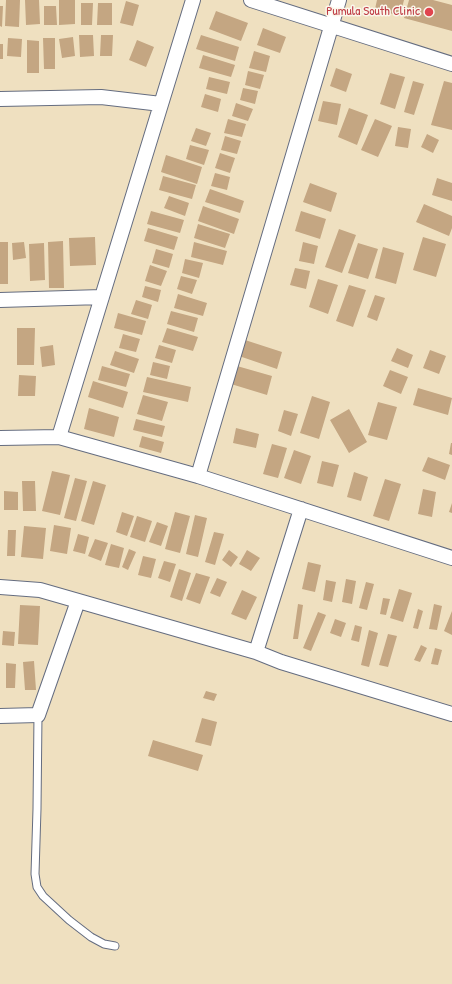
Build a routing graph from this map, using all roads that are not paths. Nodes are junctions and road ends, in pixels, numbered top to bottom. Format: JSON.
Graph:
{"nodes":[{"id":1,"x":193,"y":0,"type":"edge"},
{"id":2,"x":251,"y":0,"type":"edge"},
{"id":3,"x":339,"y":0,"type":"edge"},
{"id":4,"x":332,"y":25,"type":"junction"},
{"id":5,"x":452,"y":64,"type":"edge"},
{"id":6,"x":0,"y":99,"type":"edge"},
{"id":7,"x":161,"y":104,"type":"junction"},
{"id":8,"x":102,"y":297,"type":"junction"},
{"id":9,"x":0,"y":300,"type":"edge"},
{"id":10,"x":59,"y":437,"type":"junction"},
{"id":11,"x":0,"y":438,"type":"edge"},
{"id":12,"x":198,"y":476,"type":"junction"},
{"id":13,"x":301,"y":509,"type":"junction"},
{"id":14,"x":452,"y":558,"type":"edge"},
{"id":15,"x":0,"y":587,"type":"edge"},
{"id":16,"x":78,"y":601,"type":"junction"},
{"id":17,"x":256,"y":652,"type":"junction"},
{"id":18,"x":452,"y":714,"type":"edge"},
{"id":19,"x":38,"y":715,"type":"junction"},
{"id":20,"x":0,"y":716,"type":"edge"},
{"id":21,"x":115,"y":946,"type":"dead end"}],
"edges":[{"from":1,"to":7,"type":"street"},
{"from":2,"to":4,"type":"street"},
{"from":3,"to":4,"type":"street"},
{"from":4,"to":5,"type":"street"},
{"from":4,"to":12,"type":"street"},
{"from":6,"to":7,"type":"street"},
{"from":7,"to":8,"type":"street"},
{"from":8,"to":9,"type":"street"},
{"from":8,"to":10,"type":"street"},
{"from":10,"to":11,"type":"street"},
{"from":10,"to":12,"type":"street"},
{"from":12,"to":13,"type":"street"},
{"from":13,"to":14,"type":"street"},
{"from":13,"to":17,"type":"street"},
{"from":15,"to":16,"type":"street"},
{"from":16,"to":17,"type":"street"},
{"from":16,"to":19,"type":"street"},
{"from":17,"to":18,"type":"street"},
{"from":19,"to":20,"type":"street"},
{"from":19,"to":21,"type":"lane"}]}
